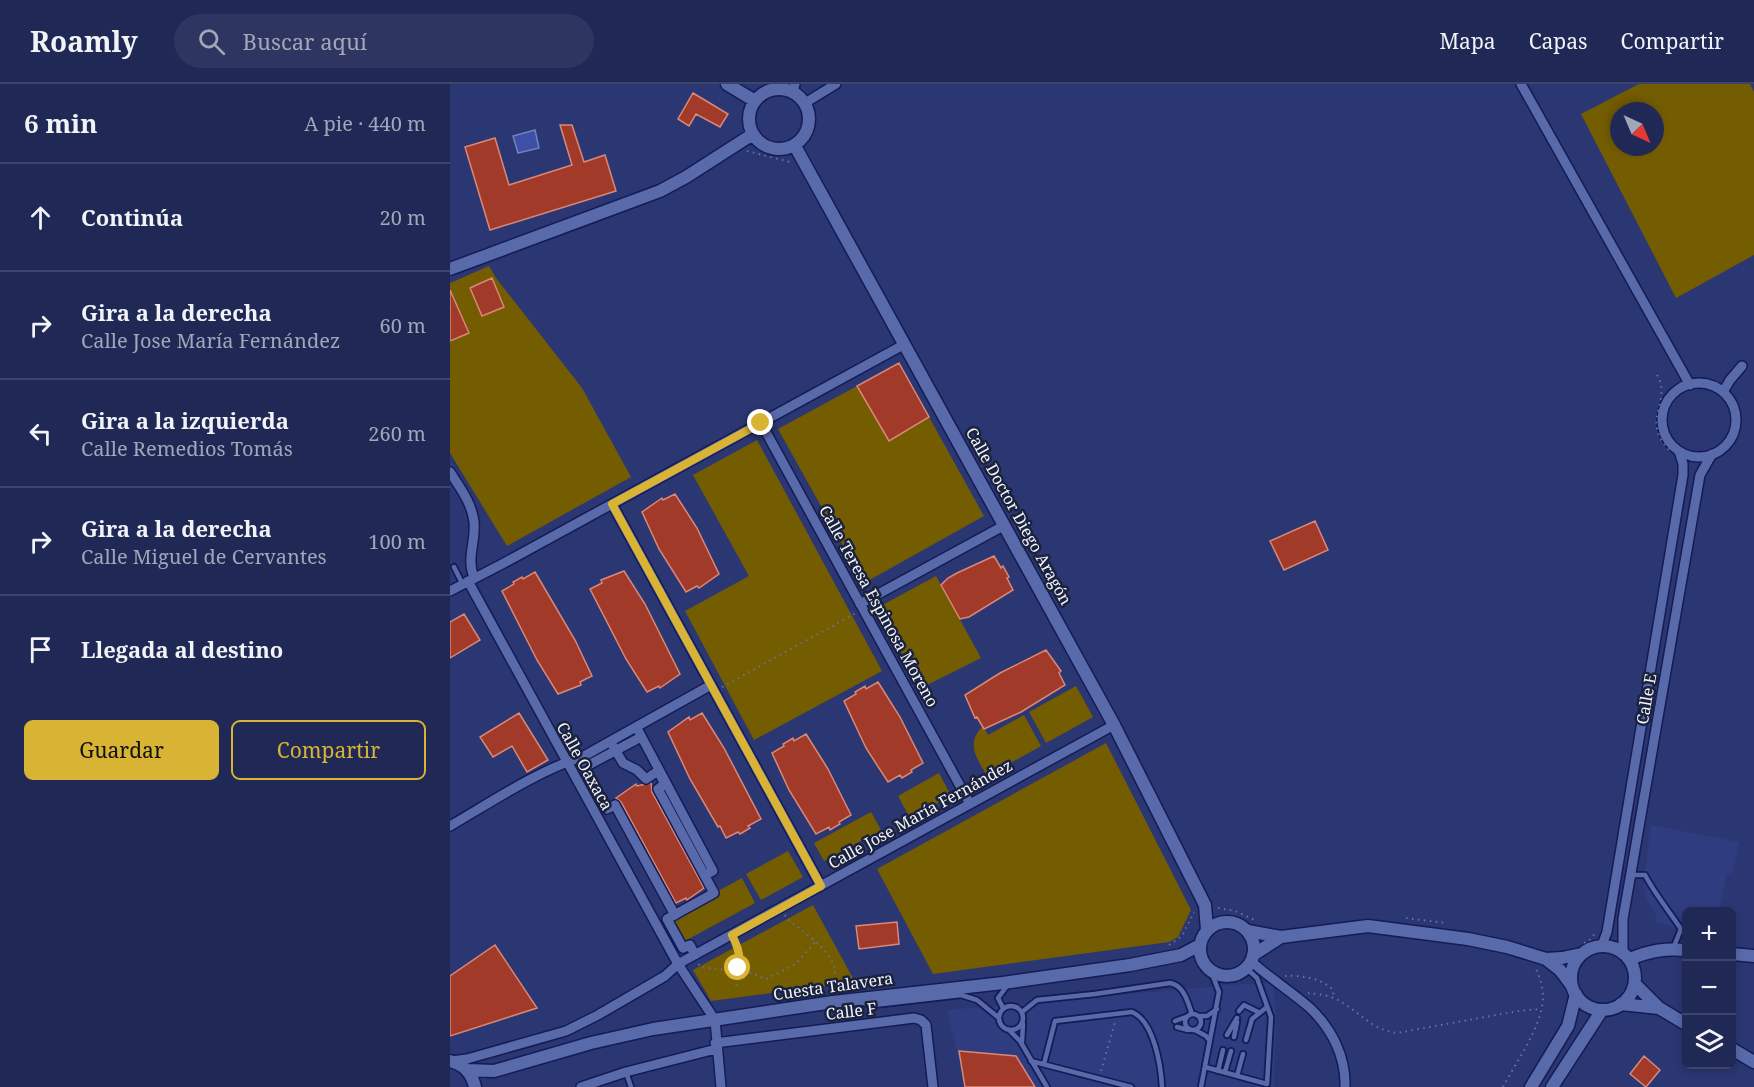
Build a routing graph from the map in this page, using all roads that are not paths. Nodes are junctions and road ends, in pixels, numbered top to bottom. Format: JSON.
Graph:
{"nodes":[{"id":1,"x":727,"y":84,"type":"edge"},
{"id":2,"x":836,"y":84,"type":"edge"},
{"id":3,"x":1521,"y":84,"type":"edge"},
{"id":4,"x":794,"y":88,"type":"edge"},
{"id":5,"x":755,"y":101,"type":"junction"},
{"id":6,"x":805,"y":103,"type":"junction"},
{"id":7,"x":753,"y":134,"type":"junction"},
{"id":8,"x":795,"y":146,"type":"junction"},
{"id":9,"x":450,"y":269,"type":"edge"},
{"id":10,"x":905,"y":344,"type":"junction"},
{"id":11,"x":1742,"y":366,"type":"dead end"},
{"id":12,"x":1690,"y":385,"type":"junction"},
{"id":13,"x":1723,"y":392,"type":"junction"},
{"id":14,"x":761,"y":423,"type":"junction"},
{"id":15,"x":1676,"y":453,"type":"junction"},
{"id":16,"x":1712,"y":454,"type":"junction"},
{"id":17,"x":450,"y":472,"type":"edge"},
{"id":18,"x":612,"y":504,"type":"junction"},
{"id":19,"x":1005,"y":525,"type":"junction"},
{"id":20,"x":454,"y":567,"type":"dead end"},
{"id":21,"x":468,"y":580,"type":"junction"},
{"id":22,"x":450,"y":591,"type":"edge"},
{"id":23,"x":862,"y":607,"type":"junction"},
{"id":24,"x":713,"y":688,"type":"junction"},
{"id":25,"x":1114,"y":725,"type":"junction"},
{"id":26,"x":614,"y":748,"type":"junction"},
{"id":27,"x":566,"y":762,"type":"junction"},
{"id":28,"x":970,"y":804,"type":"junction"},
{"id":29,"x":679,"y":817,"type":"junction"},
{"id":30,"x":450,"y":826,"type":"edge"},
{"id":31,"x":1631,"y":875,"type":"junction"},
{"id":32,"x":821,"y":886,"type":"junction"},
{"id":33,"x":1205,"y":906,"type":"junction"},
{"id":34,"x":675,"y":915,"type":"junction"},
{"id":35,"x":1223,"y":922,"type":"junction"},
{"id":36,"x":1207,"y":930,"type":"junction"},
{"id":37,"x":1248,"y":931,"type":"junction"},
{"id":38,"x":1281,"y":937,"type":"junction"},
{"id":39,"x":1200,"y":945,"type":"junction"},
{"id":40,"x":1602,"y":945,"type":"junction"},
{"id":41,"x":1581,"y":949,"type":"junction"},
{"id":42,"x":1673,"y":949,"type":"junction"},
{"id":43,"x":1682,"y":950,"type":"edge"},
{"id":44,"x":1736,"y":954,"type":"edge"},
{"id":45,"x":695,"y":955,"type":"junction"},
{"id":46,"x":1181,"y":955,"type":"junction"},
{"id":47,"x":1626,"y":956,"type":"junction"},
{"id":48,"x":1754,"y":956,"type":"edge"},
{"id":49,"x":1546,"y":959,"type":"junction"},
{"id":50,"x":1250,"y":961,"type":"junction"},
{"id":51,"x":678,"y":964,"type":"junction"},
{"id":52,"x":1207,"y":966,"type":"junction"},
{"id":53,"x":1019,"y":980,"type":"junction"},
{"id":54,"x":1635,"y":984,"type":"junction"},
{"id":55,"x":1574,"y":990,"type":"junction"},
{"id":56,"x":855,"y":999,"type":"junction"},
{"id":57,"x":1621,"y":1004,"type":"junction"},
{"id":58,"x":1267,"y":1006,"type":"junction"},
{"id":59,"x":1003,"y":1008,"type":"junction"},
{"id":60,"x":1659,"y":1008,"type":"junction"},
{"id":61,"x":1217,"y":1009,"type":"junction"},
{"id":62,"x":1602,"y":1010,"type":"junction"},
{"id":63,"x":1239,"y":1011,"type":"dead end"},
{"id":64,"x":1022,"y":1012,"type":"junction"},
{"id":65,"x":1261,"y":1012,"type":"junction"},
{"id":66,"x":1193,"y":1015,"type":"junction"},
{"id":67,"x":999,"y":1018,"type":"junction"},
{"id":68,"x":715,"y":1020,"type":"junction"},
{"id":69,"x":1023,"y":1022,"type":"junction"},
{"id":70,"x":1682,"y":1022,"type":"edge"},
{"id":71,"x":1008,"y":1029,"type":"junction"},
{"id":72,"x":1188,"y":1030,"type":"junction"},
{"id":73,"x":1195,"y":1030,"type":"junction"},
{"id":74,"x":1227,"y":1035,"type":"dead end"},
{"id":75,"x":1234,"y":1037,"type":"dead end"},
{"id":76,"x":1246,"y":1040,"type":"dead end"},
{"id":77,"x":1210,"y":1044,"type":"junction"},
{"id":78,"x":716,"y":1046,"type":"junction"},
{"id":79,"x":1024,"y":1048,"type":"junction"},
{"id":80,"x":1223,"y":1050,"type":"dead end"},
{"id":81,"x":1231,"y":1051,"type":"dead end"},
{"id":82,"x":1736,"y":1052,"type":"edge"},
{"id":83,"x":1243,"y":1054,"type":"dead end"},
{"id":84,"x":1031,"y":1060,"type":"junction"},
{"id":85,"x":450,"y":1061,"type":"edge"},
{"id":86,"x":1754,"y":1062,"type":"edge"},
{"id":87,"x":1044,"y":1064,"type":"junction"},
{"id":88,"x":1205,"y":1067,"type":"junction"},
{"id":89,"x":468,"y":1070,"type":"junction"},
{"id":90,"x":494,"y":1071,"type":"junction"},
{"id":91,"x":1218,"y":1071,"type":"junction"},
{"id":92,"x":626,"y":1072,"type":"junction"},
{"id":93,"x":1225,"y":1072,"type":"junction"},
{"id":94,"x":1237,"y":1076,"type":"junction"},
{"id":95,"x":1112,"y":1085,"type":"edge"},
{"id":96,"x":1267,"y":1086,"type":"edge"},
{"id":97,"x":476,"y":1087,"type":"edge"},
{"id":98,"x":581,"y":1087,"type":"edge"},
{"id":99,"x":631,"y":1087,"type":"edge"},
{"id":100,"x":721,"y":1087,"type":"edge"},
{"id":101,"x":933,"y":1087,"type":"edge"},
{"id":102,"x":1047,"y":1087,"type":"edge"},
{"id":103,"x":1131,"y":1087,"type":"edge"},
{"id":104,"x":1162,"y":1087,"type":"edge"},
{"id":105,"x":1201,"y":1087,"type":"edge"},
{"id":106,"x":1345,"y":1087,"type":"edge"},
{"id":107,"x":1531,"y":1087,"type":"edge"},
{"id":108,"x":1552,"y":1087,"type":"edge"}],
"edges":[{"from":1,"to":5,"type":"street"},
{"from":2,"to":6,"type":"street"},
{"from":3,"to":12,"type":"street"},
{"from":4,"to":5,"type":"street"},
{"from":4,"to":6,"type":"street"},
{"from":5,"to":7,"type":"street"},
{"from":6,"to":8,"type":"street"},
{"from":7,"to":8,"type":"street"},
{"from":7,"to":9,"type":"street"},
{"from":8,"to":10,"type":"street","name":"Calle Doctor Diego Aragón"},
{"from":10,"to":14,"type":"street"},
{"from":10,"to":19,"type":"street","name":"Calle Doctor Diego Aragón"},
{"from":11,"to":13,"type":"street"},
{"from":12,"to":13,"type":"street"},
{"from":12,"to":15,"type":"street"},
{"from":13,"to":16,"type":"street"},
{"from":14,"to":18,"type":"street"},
{"from":14,"to":23,"type":"street","name":"Calle Teresa Espinosa Moreno"},
{"from":15,"to":16,"type":"street"},
{"from":15,"to":40,"type":"street","name":"Calle E"},
{"from":16,"to":31,"type":"street","name":"Calle E"},
{"from":17,"to":21,"type":"street","name":"Calle Oaxaca"},
{"from":18,"to":21,"type":"street"},
{"from":18,"to":24,"type":"street"},
{"from":19,"to":23,"type":"street"},
{"from":19,"to":25,"type":"street","name":"Calle Doctor Diego Aragón"},
{"from":20,"to":21,"type":"lane"},
{"from":21,"to":22,"type":"street"},
{"from":21,"to":27,"type":"street","name":"Calle Oaxaca"},
{"from":23,"to":28,"type":"street","name":"Calle Teresa Espinosa Moreno"},
{"from":24,"to":27,"type":"street"},
{"from":24,"to":32,"type":"street"},
{"from":25,"to":28,"type":"street","name":"Calle Jose María Fernández"},
{"from":25,"to":33,"type":"street","name":"Calle Doctor Diego Aragón"},
{"from":26,"to":29,"type":"street"},
{"from":26,"to":29,"type":"street"},
{"from":26,"to":34,"type":"street"},
{"from":27,"to":30,"type":"street"},
{"from":27,"to":51,"type":"street","name":"Calle Oaxaca"},
{"from":28,"to":32,"type":"street","name":"Calle Jose María Fernández"},
{"from":29,"to":34,"type":"street"},
{"from":31,"to":42,"type":"lane"},
{"from":31,"to":47,"type":"street","name":"Calle E"},
{"from":32,"to":45,"type":"street","name":"Calle Jose María Fernández"},
{"from":33,"to":35,"type":"street","name":"Calle Doctor Diego Aragón"},
{"from":33,"to":36,"type":"street","name":"Calle Doctor Diego Aragón"},
{"from":34,"to":45,"type":"street"},
{"from":35,"to":36,"type":"street"},
{"from":35,"to":37,"type":"street"},
{"from":36,"to":39,"type":"street"},
{"from":37,"to":38,"type":"street"},
{"from":37,"to":50,"type":"street"},
{"from":38,"to":49,"type":"street"},
{"from":38,"to":50,"type":"street"},
{"from":39,"to":46,"type":"street","name":"Cuesta Talavera"},
{"from":39,"to":52,"type":"street"},
{"from":40,"to":41,"type":"street"},
{"from":40,"to":47,"type":"street"},
{"from":41,"to":49,"type":"street"},
{"from":41,"to":55,"type":"street"},
{"from":42,"to":43,"type":"street"},
{"from":42,"to":47,"type":"street"},
{"from":44,"to":48,"type":"street"},
{"from":45,"to":51,"type":"street","name":"Calle Jose María Fernández"},
{"from":46,"to":52,"type":"street","name":"Cuesta Talavera"},
{"from":46,"to":53,"type":"street","name":"Cuesta Talavera"},
{"from":47,"to":54,"type":"street"},
{"from":49,"to":55,"type":"street"},
{"from":50,"to":52,"type":"street"},
{"from":50,"to":58,"type":"lane"},
{"from":50,"to":106,"type":"street"},
{"from":51,"to":68,"type":"street","name":"Calle Oaxaca"},
{"from":51,"to":85,"type":"street","name":"Calle Jose María Fernández"},
{"from":52,"to":61,"type":"lane"},
{"from":53,"to":56,"type":"street","name":"Cuesta Talavera"},
{"from":53,"to":59,"type":"lane"},
{"from":54,"to":57,"type":"street"},
{"from":54,"to":60,"type":"street"},
{"from":55,"to":62,"type":"street"},
{"from":55,"to":107,"type":"street"},
{"from":56,"to":67,"type":"lane"},
{"from":56,"to":68,"type":"street","name":"Cuesta Talavera"},
{"from":57,"to":60,"type":"street"},
{"from":57,"to":62,"type":"street"},
{"from":58,"to":65,"type":"lane"},
{"from":58,"to":96,"type":"lane"},
{"from":59,"to":64,"type":"lane"},
{"from":59,"to":67,"type":"lane"},
{"from":60,"to":70,"type":"street"},
{"from":61,"to":66,"type":"lane"},
{"from":61,"to":77,"type":"lane"},
{"from":62,"to":108,"type":"street"},
{"from":63,"to":65,"type":"lane"},
{"from":64,"to":66,"type":"lane"},
{"from":64,"to":69,"type":"lane"},
{"from":65,"to":76,"type":"lane"},
{"from":66,"to":72,"type":"lane"},
{"from":66,"to":72,"type":"lane"},
{"from":66,"to":73,"type":"lane"},
{"from":67,"to":71,"type":"lane"},
{"from":68,"to":78,"type":"street"},
{"from":68,"to":90,"type":"street","name":"Cuesta Talavera"},
{"from":69,"to":71,"type":"lane"},
{"from":69,"to":79,"type":"lane"},
{"from":71,"to":79,"type":"lane"},
{"from":72,"to":73,"type":"lane"},
{"from":73,"to":77,"type":"lane"},
{"from":74,"to":75,"type":"lane"},
{"from":77,"to":88,"type":"lane"},
{"from":78,"to":92,"type":"street"},
{"from":78,"to":100,"type":"street"},
{"from":78,"to":101,"type":"street","name":"Calle F"},
{"from":79,"to":84,"type":"lane"},
{"from":80,"to":91,"type":"lane"},
{"from":81,"to":93,"type":"lane"},
{"from":82,"to":86,"type":"street"},
{"from":83,"to":94,"type":"lane"},
{"from":84,"to":87,"type":"lane"},
{"from":84,"to":102,"type":"lane"},
{"from":85,"to":89,"type":"street"},
{"from":87,"to":95,"type":"lane"},
{"from":87,"to":104,"type":"lane"},
{"from":88,"to":91,"type":"lane"},
{"from":88,"to":105,"type":"lane"},
{"from":89,"to":90,"type":"street","name":"Cuesta Talavera"},
{"from":89,"to":97,"type":"street"},
{"from":90,"to":97,"type":"street","name":"Cuesta Talavera"},
{"from":91,"to":93,"type":"lane"},
{"from":92,"to":98,"type":"street"},
{"from":92,"to":99,"type":"lane"},
{"from":93,"to":94,"type":"lane"},
{"from":94,"to":96,"type":"lane"},
{"from":95,"to":103,"type":"lane"}]}
